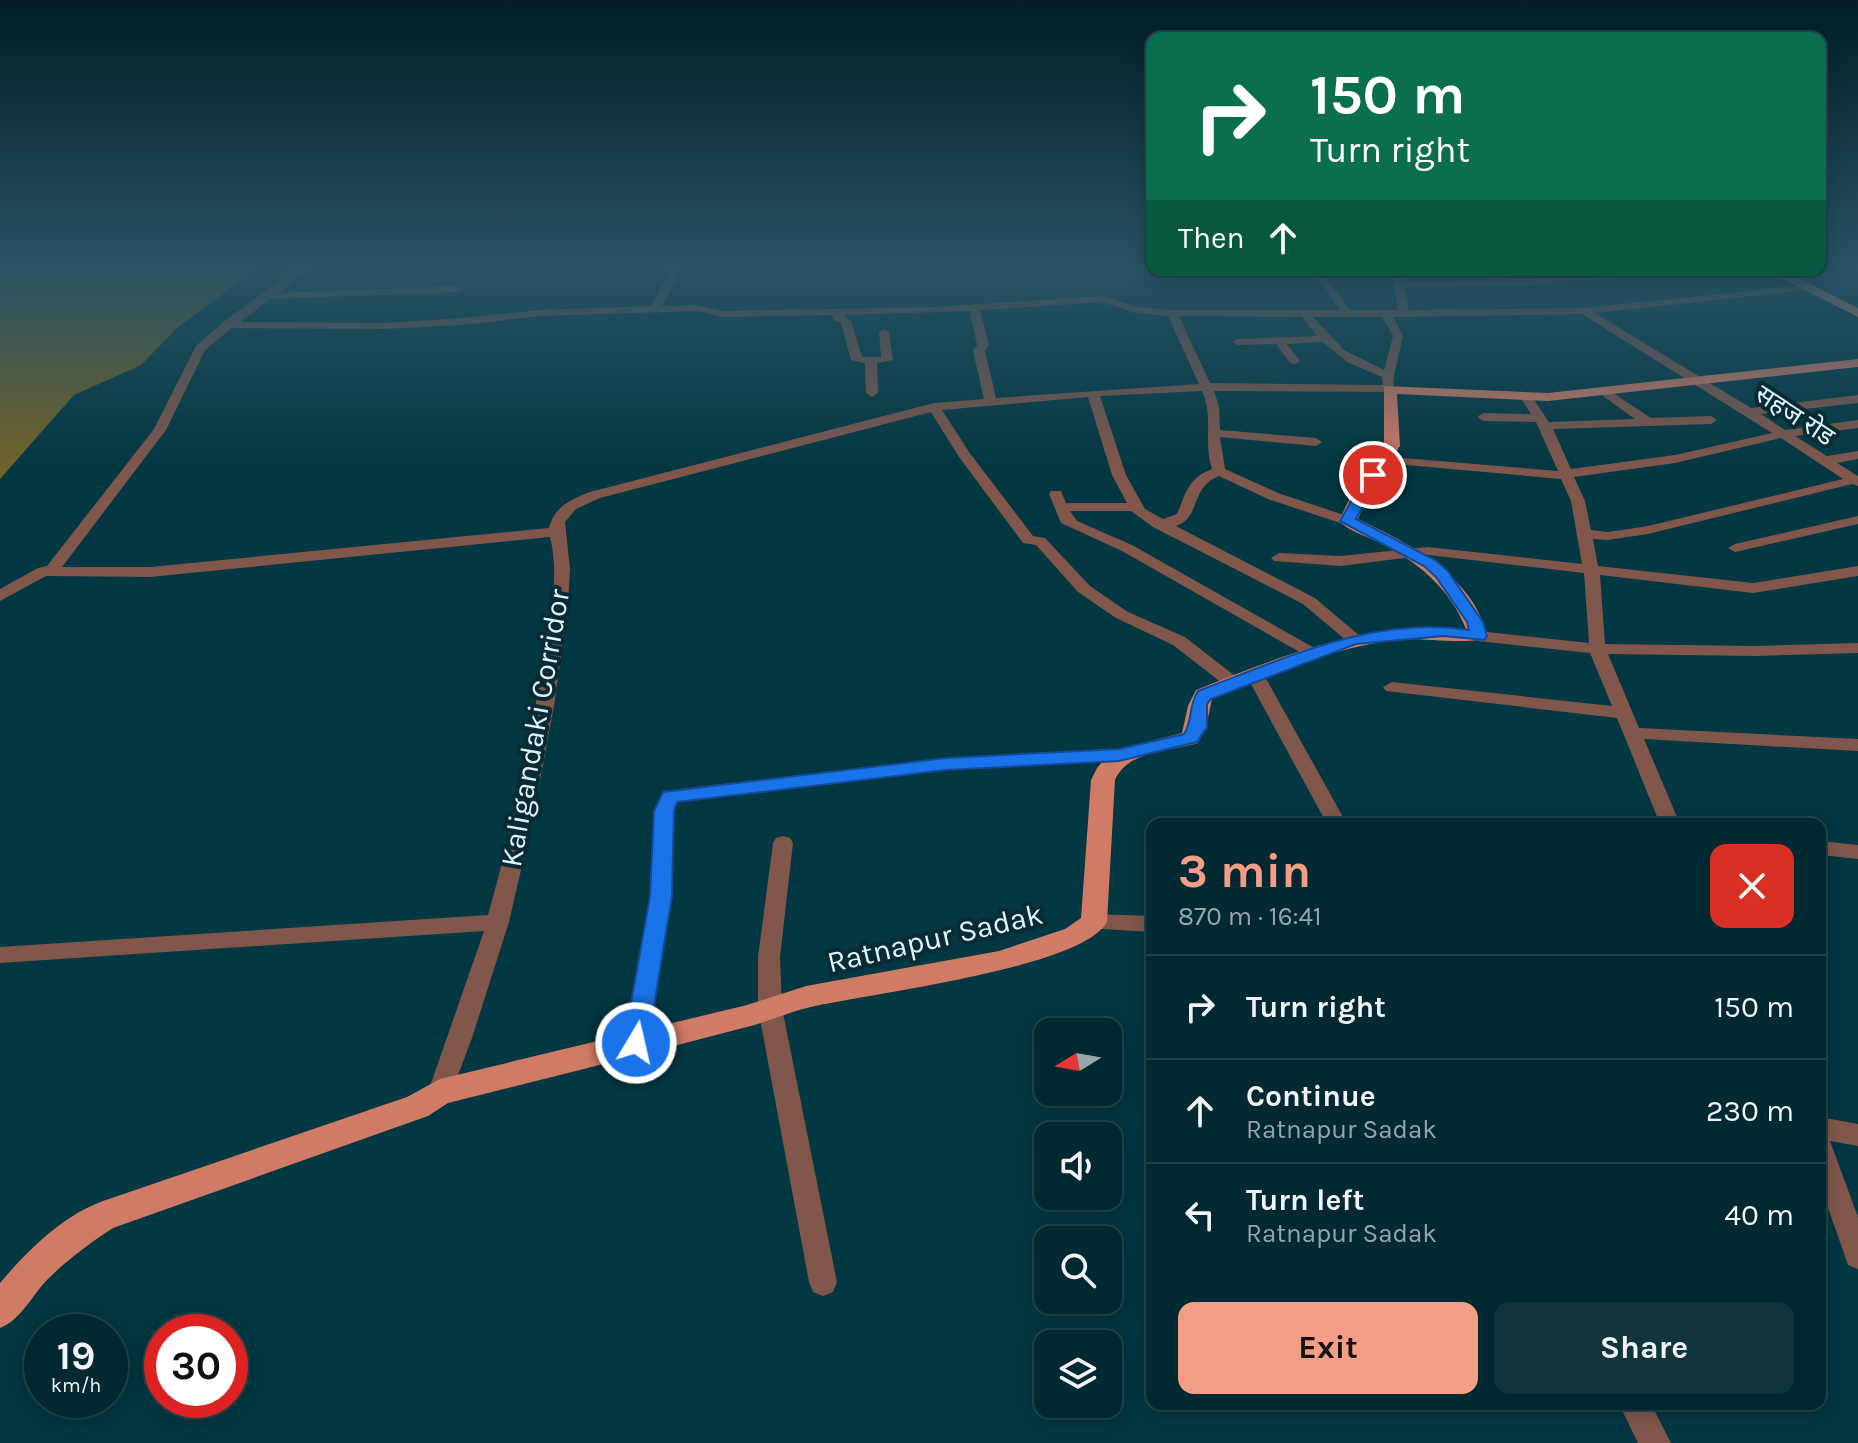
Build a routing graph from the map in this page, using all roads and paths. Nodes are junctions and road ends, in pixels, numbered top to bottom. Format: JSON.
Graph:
{"nodes":[{"id":1,"x":215,"y":335,"type":"edge"},
{"id":2,"x":850,"y":335,"type":"edge"},
{"id":3,"x":884,"y":335,"type":"edge"},
{"id":4,"x":981,"y":335,"type":"edge"},
{"id":5,"x":1183,"y":335,"type":"edge"},
{"id":6,"x":1321,"y":335,"type":"edge"},
{"id":7,"x":1398,"y":335,"type":"edge"},
{"id":8,"x":1624,"y":335,"type":"edge"},
{"id":9,"x":1324,"y":339,"type":"junction"},
{"id":10,"x":1279,"y":341,"type":"junction"},
{"id":11,"x":1238,"y":342,"type":"dead end"},
{"id":12,"x":871,"y":360,"type":"junction"},
{"id":13,"x":1294,"y":361,"type":"dead end"},
{"id":14,"x":1858,"y":363,"type":"edge"},
{"id":15,"x":1389,"y":382,"type":"junction"},
{"id":16,"x":1702,"y":382,"type":"junction"},
{"id":17,"x":1206,"y":387,"type":"junction"},
{"id":18,"x":872,"y":393,"type":"dead end"},
{"id":19,"x":1093,"y":393,"type":"junction"},
{"id":20,"x":1607,"y":393,"type":"junction"},
{"id":21,"x":1526,"y":397,"type":"junction"},
{"id":22,"x":1858,"y":399,"type":"edge"},
{"id":23,"x":991,"y":401,"type":"junction"},
{"id":24,"x":934,"y":407,"type":"junction"},
{"id":25,"x":1749,"y":412,"type":"junction"},
{"id":26,"x":1483,"y":417,"type":"dead end"},
{"id":27,"x":1711,"y":420,"type":"dead end"},
{"id":28,"x":1542,"y":422,"type":"junction"},
{"id":29,"x":1649,"y":423,"type":"junction"},
{"id":30,"x":1854,"y":427,"type":"edge"},
{"id":31,"x":1213,"y":433,"type":"junction"},
{"id":32,"x":1783,"y":434,"type":"junction"},
{"id":33,"x":1316,"y":442,"type":"dead end"},
{"id":34,"x":1858,"y":455,"type":"edge"},
{"id":35,"x":1384,"y":459,"type":"junction"},
{"id":36,"x":1824,"y":461,"type":"junction"},
{"id":37,"x":1219,"y":471,"type":"junction"},
{"id":38,"x":1567,"y":474,"type":"junction"},
{"id":39,"x":1856,"y":481,"type":"edge"},
{"id":40,"x":1136,"y":507,"type":"junction"},
{"id":41,"x":1858,"y":520,"type":"edge"},
{"id":42,"x":1348,"y":521,"type":"junction"},
{"id":43,"x":1158,"y":524,"type":"junction"},
{"id":44,"x":555,"y":532,"type":"junction"},
{"id":45,"x":1584,"y":534,"type":"junction"},
{"id":46,"x":1735,"y":548,"type":"dead end"},
{"id":47,"x":1412,"y":552,"type":"junction"},
{"id":48,"x":1279,"y":558,"type":"dead end"},
{"id":49,"x":1590,"y":569,"type":"junction"},
{"id":50,"x":51,"y":571,"type":"junction"},
{"id":51,"x":1858,"y":571,"type":"edge"},
{"id":52,"x":0,"y":596,"type":"edge"},
{"id":53,"x":1478,"y":636,"type":"junction"},
{"id":54,"x":1354,"y":639,"type":"junction"},
{"id":55,"x":1858,"y":648,"type":"edge"},
{"id":56,"x":1597,"y":649,"type":"junction"},
{"id":57,"x":1312,"y":654,"type":"junction"},
{"id":58,"x":1255,"y":675,"type":"junction"},
{"id":59,"x":1233,"y":683,"type":"junction"},
{"id":60,"x":1392,"y":687,"type":"dead end"},
{"id":61,"x":1624,"y":713,"type":"junction"},
{"id":62,"x":1632,"y":733,"type":"junction"},
{"id":63,"x":1858,"y":745,"type":"edge"},
{"id":64,"x":1119,"y":755,"type":"junction"},
{"id":65,"x":1334,"y":818,"type":"edge"},
{"id":66,"x":1667,"y":818,"type":"edge"},
{"id":67,"x":783,"y":843,"type":"dead end"},
{"id":68,"x":1826,"y":849,"type":"edge"},
{"id":69,"x":1858,"y":852,"type":"edge"},
{"id":70,"x":498,"y":922,"type":"junction"},
{"id":71,"x":1094,"y":922,"type":"junction"},
{"id":72,"x":1146,"y":924,"type":"edge"},
{"id":73,"x":0,"y":955,"type":"edge"},
{"id":74,"x":770,"y":1008,"type":"junction"},
{"id":75,"x":636,"y":1043,"type":"junction"},
{"id":76,"x":440,"y":1092,"type":"junction"},
{"id":77,"x":1826,"y":1129,"type":"edge"},
{"id":78,"x":1858,"y":1135,"type":"edge"},
{"id":79,"x":1826,"y":1164,"type":"edge"},
{"id":80,"x":1858,"y":1256,"type":"edge"},
{"id":81,"x":823,"y":1282,"type":"dead end"},
{"id":82,"x":0,"y":1311,"type":"edge"},
{"id":83,"x":1637,"y":1410,"type":"edge"},
{"id":84,"x":1655,"y":1443,"type":"edge"}],
"edges":[{"from":1,"to":50,"type":"street"},
{"from":2,"to":12,"type":"street"},
{"from":3,"to":12,"type":"street"},
{"from":4,"to":23,"type":"street"},
{"from":5,"to":17,"type":"street"},
{"from":6,"to":9,"type":"street"},
{"from":7,"to":15,"type":"street"},
{"from":8,"to":16,"type":"street","name":"सहज रोड"},
{"from":9,"to":10,"type":"street"},
{"from":9,"to":15,"type":"street"},
{"from":10,"to":11,"type":"street"},
{"from":10,"to":13,"type":"street"},
{"from":12,"to":18,"type":"street"},
{"from":14,"to":16,"type":"main road"},
{"from":15,"to":17,"type":"street"},
{"from":15,"to":21,"type":"main road"},
{"from":15,"to":35,"type":"main road"},
{"from":16,"to":20,"type":"main road"},
{"from":16,"to":25,"type":"street","name":"सहज रोड"},
{"from":17,"to":19,"type":"street"},
{"from":17,"to":31,"type":"street"},
{"from":19,"to":23,"type":"street"},
{"from":19,"to":40,"type":"street"},
{"from":20,"to":21,"type":"main road"},
{"from":20,"to":29,"type":"street"},
{"from":21,"to":28,"type":"street"},
{"from":22,"to":25,"type":"street"},
{"from":23,"to":24,"type":"street"},
{"from":24,"to":44,"type":"street"},
{"from":24,"to":59,"type":"street"},
{"from":25,"to":32,"type":"street","name":"सहज रोड"},
{"from":26,"to":28,"type":"street"},
{"from":27,"to":29,"type":"street"},
{"from":28,"to":29,"type":"street"},
{"from":28,"to":38,"type":"street"},
{"from":30,"to":32,"type":"street"},
{"from":31,"to":33,"type":"street"},
{"from":31,"to":37,"type":"street"},
{"from":32,"to":36,"type":"street","name":"सहज रोड"},
{"from":32,"to":38,"type":"street"},
{"from":34,"to":36,"type":"street"},
{"from":35,"to":38,"type":"street"},
{"from":35,"to":42,"type":"main road"},
{"from":36,"to":39,"type":"street","name":"सहज रोड"},
{"from":37,"to":42,"type":"street"},
{"from":37,"to":43,"type":"street"},
{"from":38,"to":45,"type":"street"},
{"from":39,"to":45,"type":"street"},
{"from":40,"to":43,"type":"street"},
{"from":40,"to":57,"type":"street"},
{"from":41,"to":46,"type":"street"},
{"from":42,"to":47,"type":"main road"},
{"from":43,"to":54,"type":"street"},
{"from":44,"to":50,"type":"street"},
{"from":44,"to":70,"type":"street","name":"Kaligandaki Corridor"},
{"from":45,"to":49,"type":"street"},
{"from":47,"to":48,"type":"street"},
{"from":47,"to":49,"type":"street"},
{"from":47,"to":53,"type":"main road"},
{"from":49,"to":51,"type":"street"},
{"from":49,"to":56,"type":"street"},
{"from":50,"to":52,"type":"street"},
{"from":53,"to":54,"type":"main road"},
{"from":53,"to":56,"type":"street"},
{"from":54,"to":57,"type":"main road"},
{"from":55,"to":56,"type":"street"},
{"from":56,"to":61,"type":"street"},
{"from":57,"to":58,"type":"main road"},
{"from":58,"to":59,"type":"main road"},
{"from":58,"to":65,"type":"street"},
{"from":59,"to":64,"type":"main road"},
{"from":60,"to":61,"type":"street"},
{"from":61,"to":62,"type":"street"},
{"from":62,"to":63,"type":"street"},
{"from":62,"to":66,"type":"street"},
{"from":64,"to":71,"type":"main road"},
{"from":64,"to":75,"type":"street"},
{"from":67,"to":74,"type":"street"},
{"from":68,"to":69,"type":"street"},
{"from":70,"to":73,"type":"street"},
{"from":70,"to":76,"type":"street","name":"Kaligandaki Corridor"},
{"from":71,"to":72,"type":"street"},
{"from":71,"to":74,"type":"main road","name":"Ratnapur Sadak"},
{"from":74,"to":75,"type":"main road","name":"Ratnapur Sadak"},
{"from":74,"to":81,"type":"street"},
{"from":75,"to":76,"type":"main road","name":"Ratnapur Sadak"},
{"from":76,"to":82,"type":"main road"},
{"from":77,"to":78,"type":"street"},
{"from":79,"to":80,"type":"street"},
{"from":83,"to":84,"type":"street"}]}
